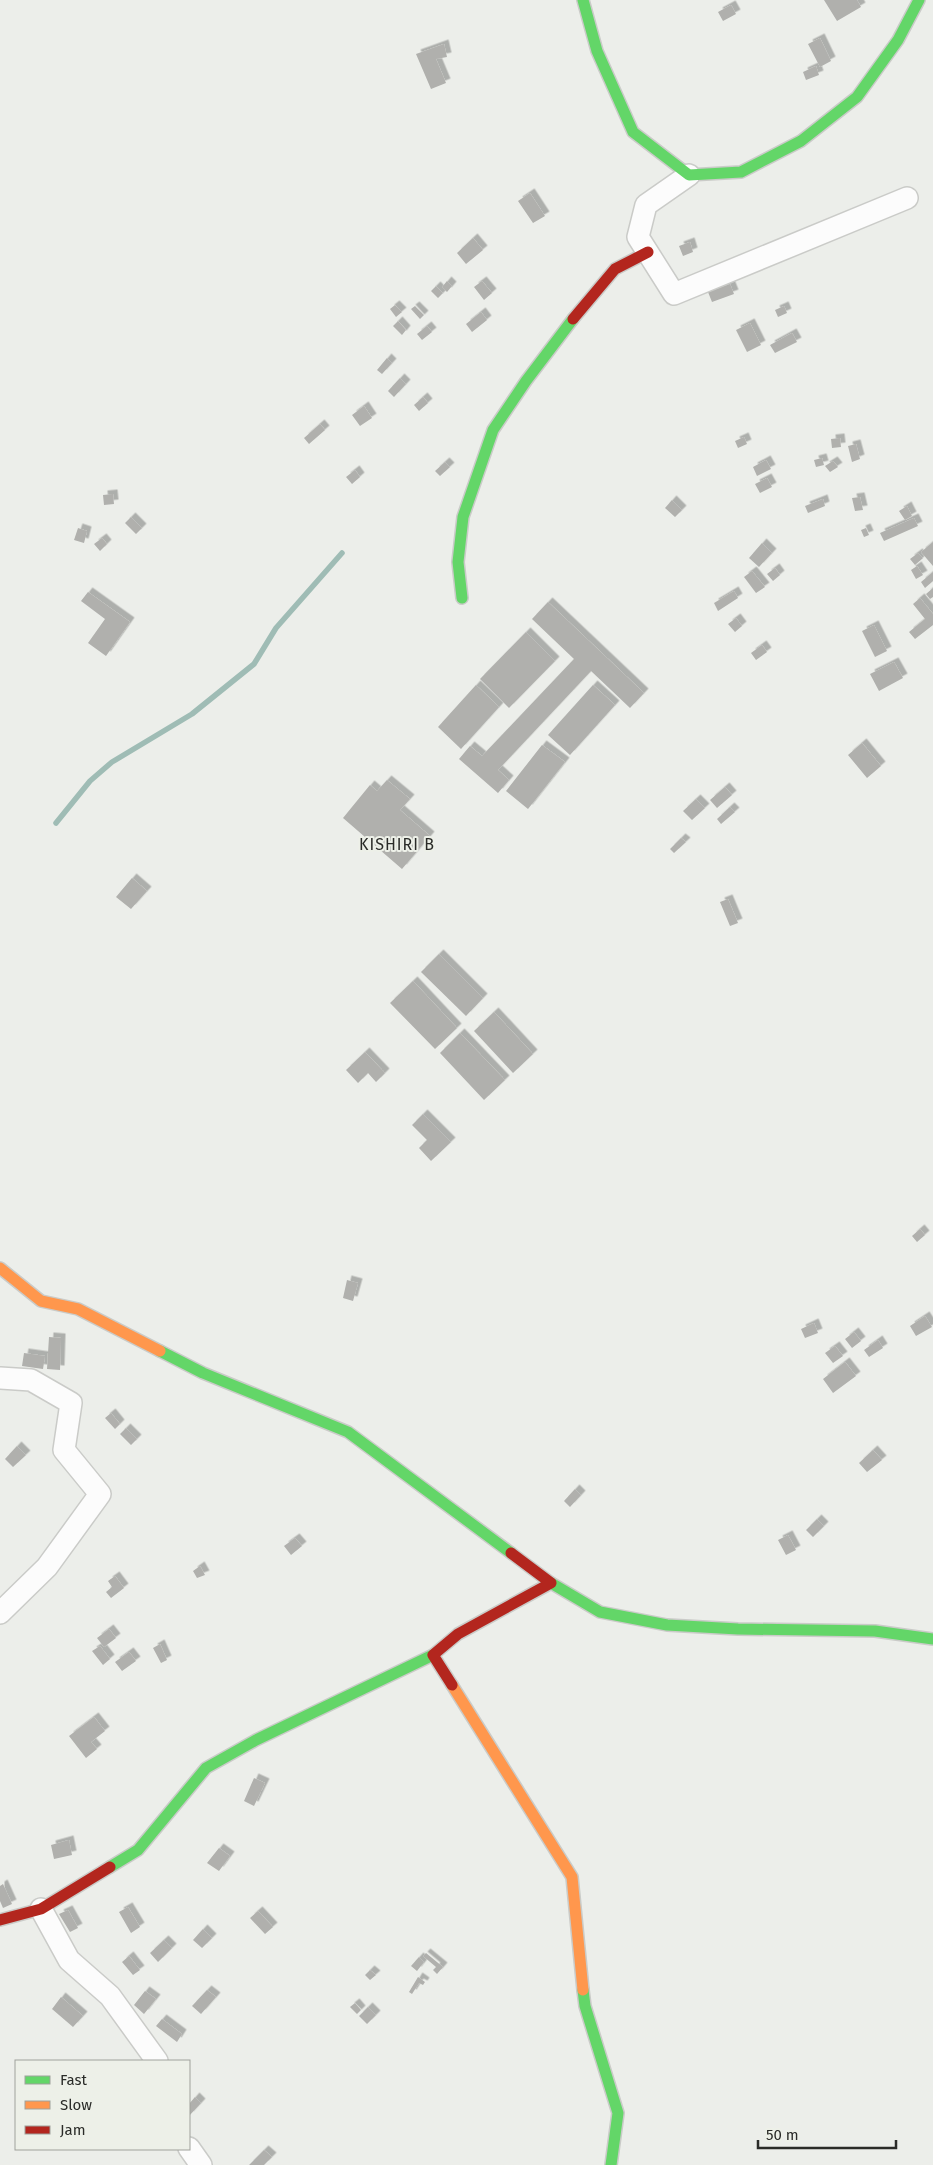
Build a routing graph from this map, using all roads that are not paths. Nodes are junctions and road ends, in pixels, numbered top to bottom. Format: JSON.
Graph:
{"nodes":[{"id":1,"x":583,"y":0,"type":"edge"},
{"id":2,"x":919,"y":0,"type":"edge"},
{"id":3,"x":689,"y":175,"type":"junction"},
{"id":4,"x":907,"y":198,"type":"dead end"},
{"id":5,"x":648,"y":252,"type":"junction"},
{"id":6,"x":462,"y":598,"type":"dead end"},
{"id":7,"x":0,"y":1268,"type":"edge"},
{"id":8,"x":0,"y":1378,"type":"edge"},
{"id":9,"x":551,"y":1584,"type":"junction"},
{"id":10,"x":0,"y":1613,"type":"edge"},
{"id":11,"x":933,"y":1639,"type":"edge"},
{"id":12,"x":433,"y":1655,"type":"junction"},
{"id":13,"x":42,"y":1909,"type":"junction"},
{"id":14,"x":0,"y":1920,"type":"edge"},
{"id":15,"x":156,"y":2060,"type":"edge"},
{"id":16,"x":190,"y":2149,"type":"edge"},
{"id":17,"x":201,"y":2165,"type":"edge"},
{"id":18,"x":611,"y":2165,"type":"edge"}],
"edges":[{"from":1,"to":3,"type":"street"},
{"from":2,"to":3,"type":"street"},
{"from":3,"to":5,"type":"street"},
{"from":4,"to":5,"type":"street"},
{"from":5,"to":6,"type":"street"},
{"from":7,"to":9,"type":"street"},
{"from":8,"to":10,"type":"street"},
{"from":9,"to":11,"type":"street"},
{"from":9,"to":12,"type":"street"},
{"from":12,"to":13,"type":"street"},
{"from":12,"to":18,"type":"street"},
{"from":13,"to":14,"type":"street"},
{"from":13,"to":15,"type":"street"},
{"from":16,"to":17,"type":"street"}]}
